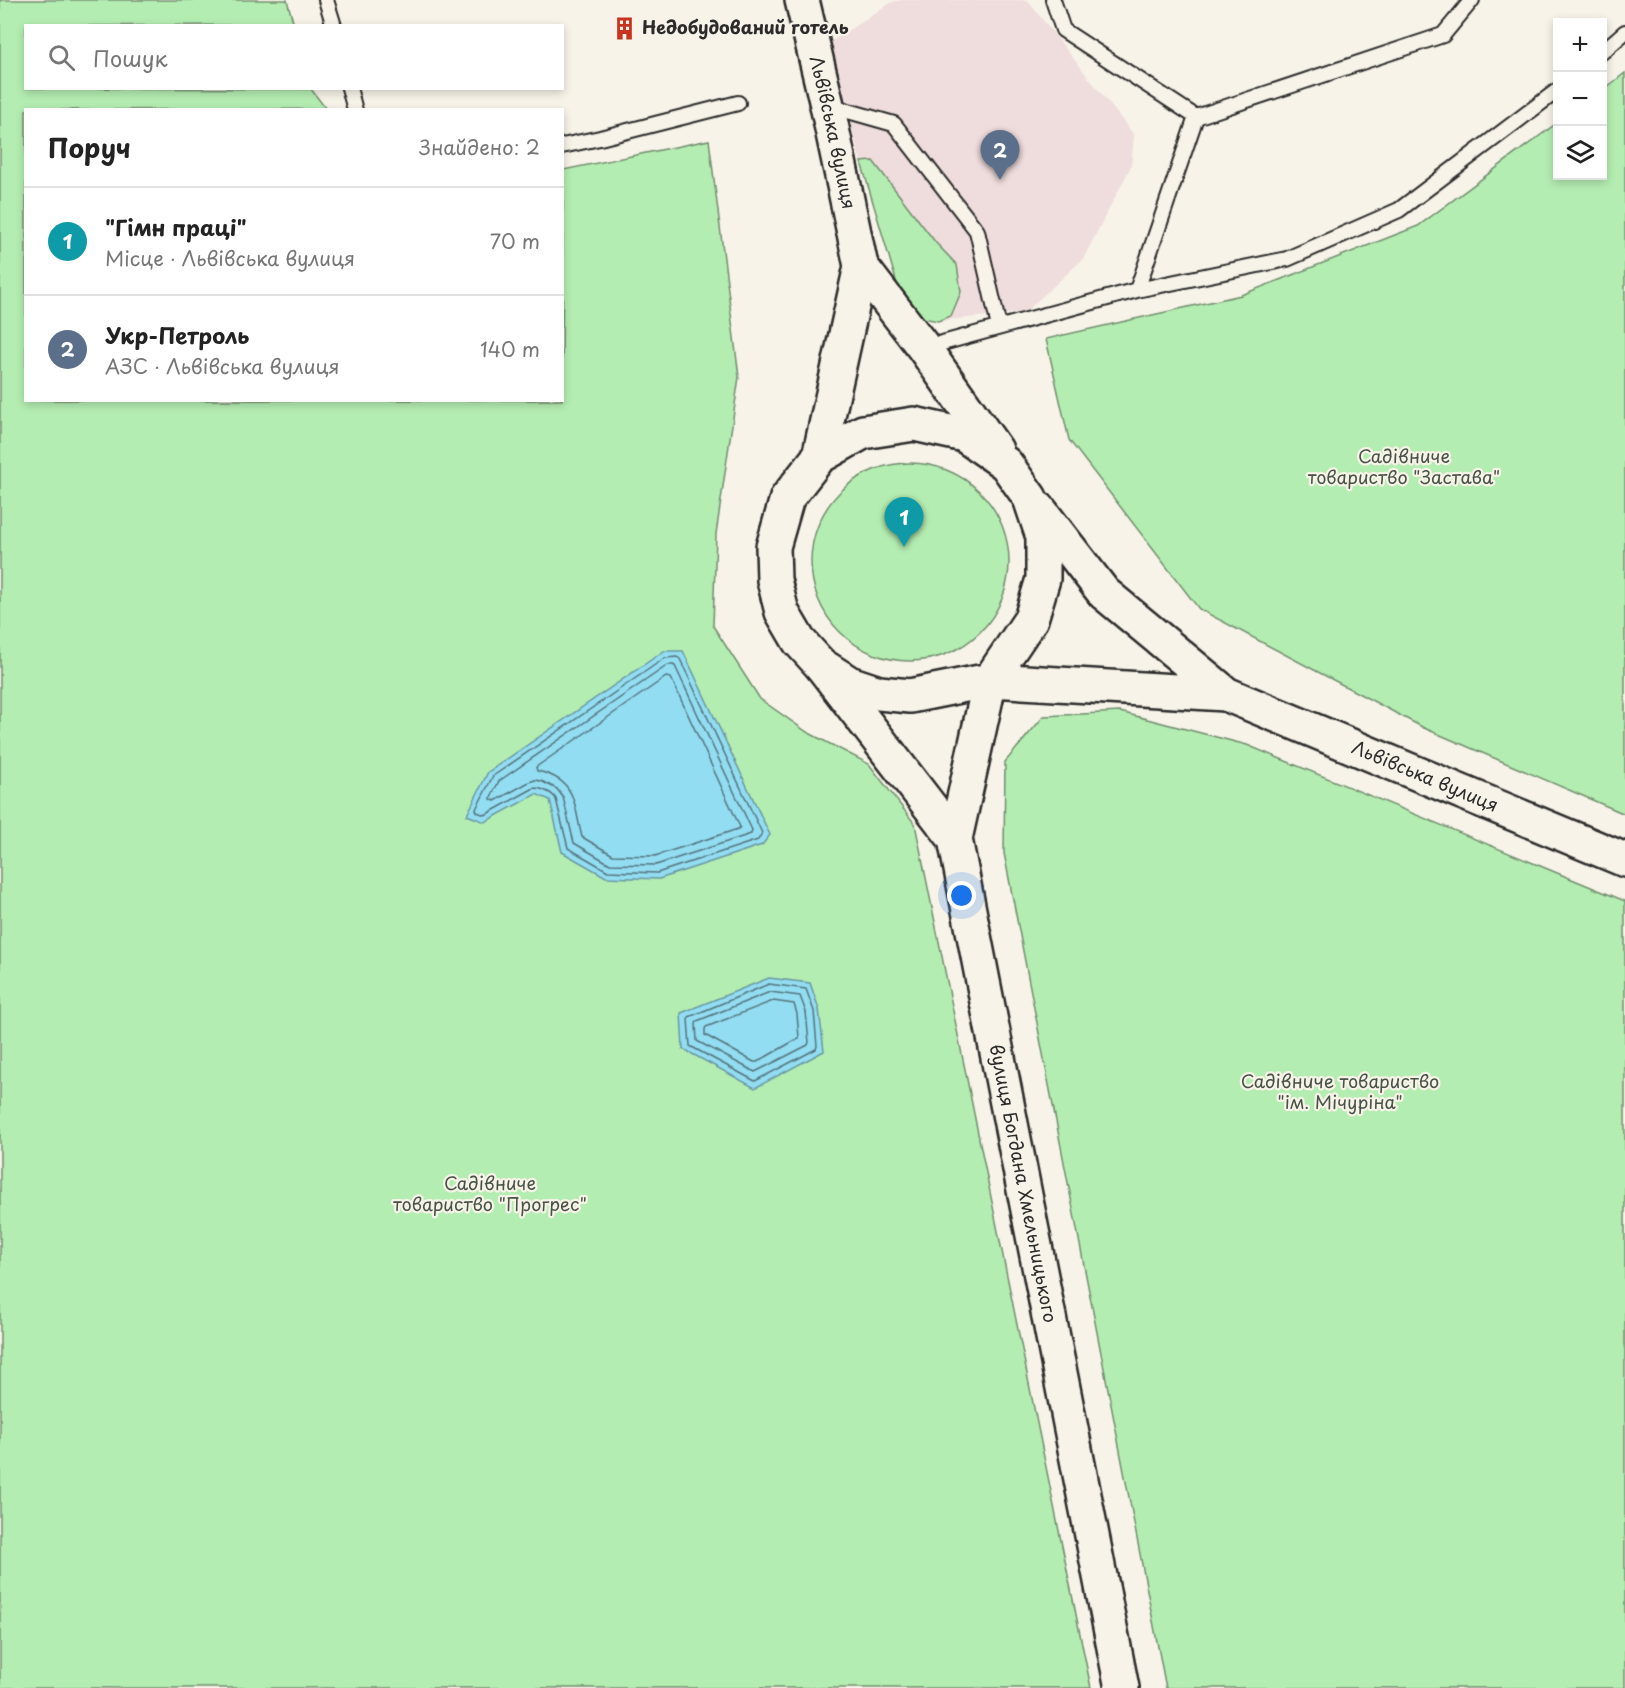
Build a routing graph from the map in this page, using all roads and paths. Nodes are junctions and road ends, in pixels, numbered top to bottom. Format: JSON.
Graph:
{"nodes":[{"id":1,"x":326,"y":0,"type":"edge"},
{"id":2,"x":802,"y":0,"type":"edge"},
{"id":3,"x":1053,"y":0,"type":"edge"},
{"id":4,"x":1472,"y":0,"type":"edge"},
{"id":5,"x":332,"y":24,"type":"edge"},
{"id":6,"x":1625,"y":32,"type":"edge"},
{"id":7,"x":1607,"y":48,"type":"edge"},
{"id":8,"x":350,"y":90,"type":"edge"},
{"id":9,"x":1553,"y":93,"type":"edge"},
{"id":10,"x":738,"y":103,"type":"dead end"},
{"id":11,"x":827,"y":105,"type":"junction"},
{"id":12,"x":354,"y":108,"type":"edge"},
{"id":13,"x":1196,"y":117,"type":"junction"},
{"id":14,"x":564,"y":146,"type":"edge"},
{"id":15,"x":861,"y":266,"type":"junction"},
{"id":16,"x":1137,"y":290,"type":"junction"},
{"id":17,"x":999,"y":327,"type":"junction"},
{"id":18,"x":924,"y":348,"type":"junction"},
{"id":19,"x":819,"y":457,"type":"junction"},
{"id":20,"x":1006,"y":464,"type":"junction"},
{"id":21,"x":1030,"y":498,"type":"junction"},
{"id":22,"x":821,"y":664,"type":"junction"},
{"id":23,"x":990,"y":680,"type":"junction"},
{"id":24,"x":1226,"y":694,"type":"junction"},
{"id":25,"x":955,"y":839,"type":"junction"},
{"id":26,"x":1625,"y":860,"type":"edge"},
{"id":27,"x":1122,"y":1688,"type":"edge"}],
"edges":[{"from":1,"to":5,"type":"lane"},
{"from":2,"to":11,"type":"main road","name":"Львівська вулиця"},
{"from":3,"to":13,"type":"lane"},
{"from":4,"to":13,"type":"lane"},
{"from":6,"to":7,"type":"lane"},
{"from":8,"to":12,"type":"lane"},
{"from":9,"to":16,"type":"lane"},
{"from":10,"to":14,"type":"lane"},
{"from":11,"to":15,"type":"main road","name":"Львівська вулиця"},
{"from":11,"to":17,"type":"lane"},
{"from":13,"to":16,"type":"lane"},
{"from":15,"to":18,"type":"main road","name":"Львівська вулиця"},
{"from":15,"to":19,"type":"main road","name":"Львівська вулиця"},
{"from":16,"to":17,"type":"lane"},
{"from":17,"to":18,"type":"lane"},
{"from":18,"to":20,"type":"main road","name":"Львівська вулиця"},
{"from":19,"to":20,"type":"main road"},
{"from":19,"to":22,"type":"main road"},
{"from":20,"to":21,"type":"main road","name":"Львівська вулиця"},
{"from":21,"to":23,"type":"main road"},
{"from":21,"to":24,"type":"main road","name":"Львівська вулиця"},
{"from":22,"to":23,"type":"main road","name":"Львівська вулиця"},
{"from":22,"to":25,"type":"main road"},
{"from":23,"to":24,"type":"main road","name":"Львівська вулиця"},
{"from":23,"to":25,"type":"main road","name":"вулиця Богдана Хмельницького"},
{"from":24,"to":26,"type":"main road","name":"Львівська вулиця"},
{"from":25,"to":27,"type":"main road","name":"вулиця Богдана Хмельницького"}]}
